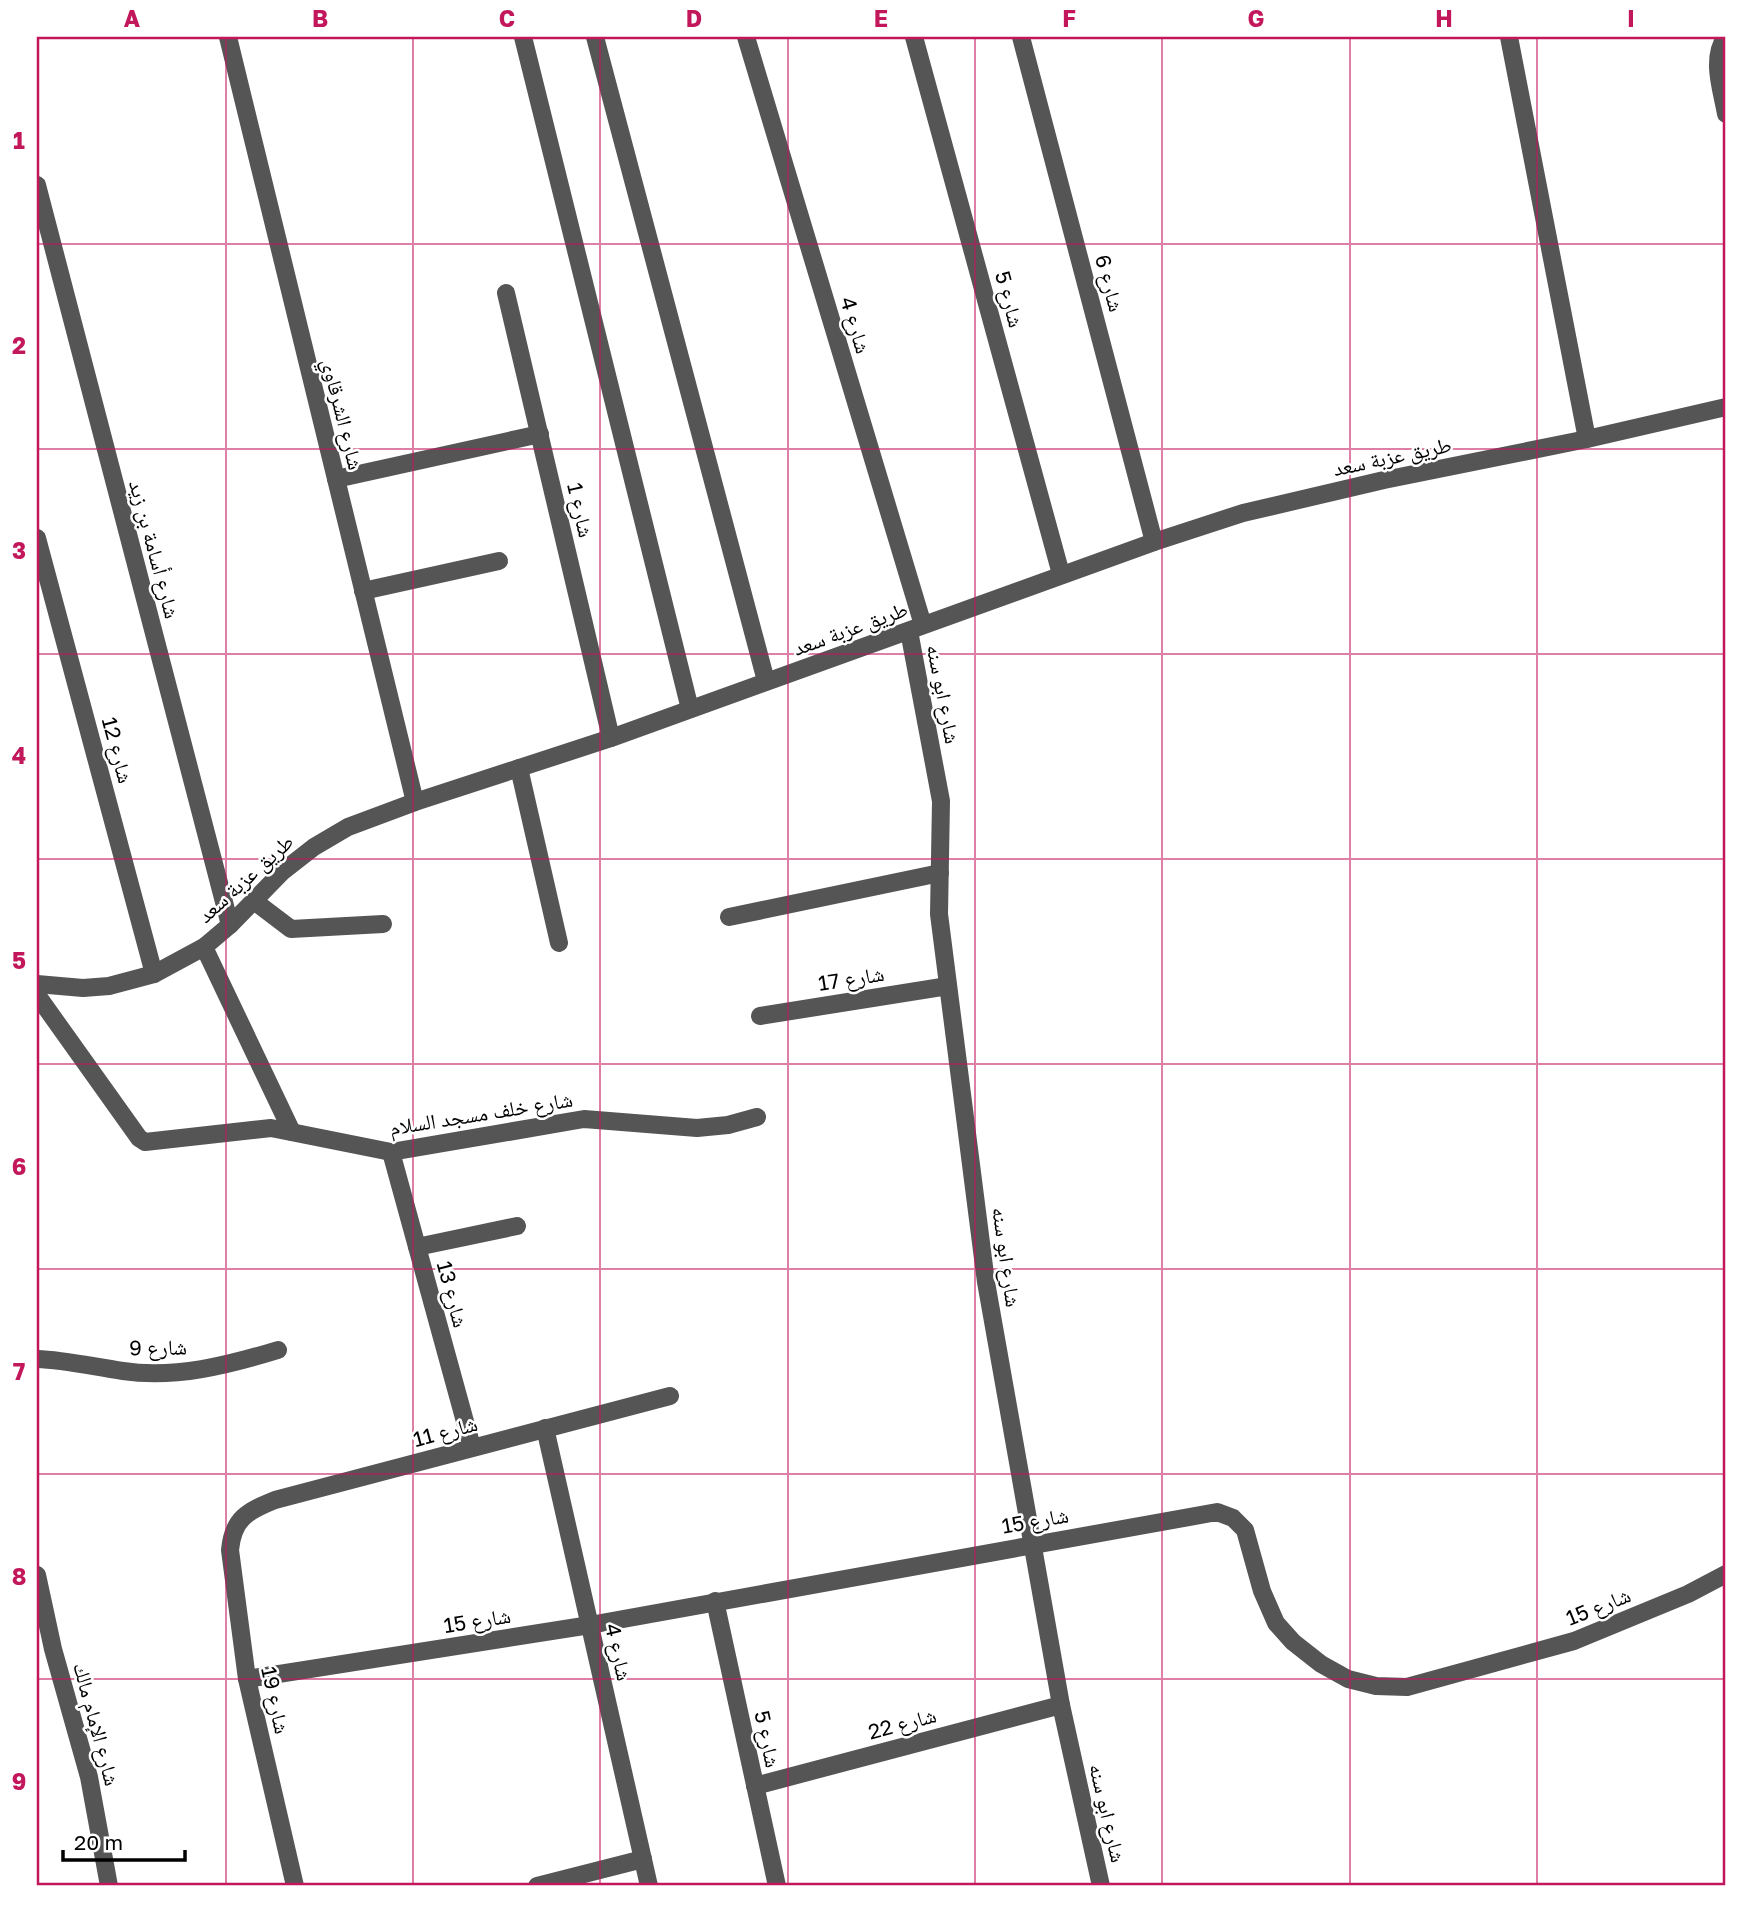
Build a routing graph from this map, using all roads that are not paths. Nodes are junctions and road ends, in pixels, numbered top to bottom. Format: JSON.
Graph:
{"nodes":[{"id":1,"x":228,"y":37,"type":"edge"},
{"id":2,"x":523,"y":37,"type":"edge"},
{"id":3,"x":595,"y":37,"type":"edge"},
{"id":4,"x":746,"y":37,"type":"edge"},
{"id":5,"x":914,"y":37,"type":"edge"},
{"id":6,"x":1021,"y":37,"type":"edge"},
{"id":7,"x":1509,"y":37,"type":"edge"},
{"id":8,"x":1726,"y":37,"type":"edge"},
{"id":9,"x":1726,"y":114,"type":"edge"},
{"id":10,"x":37,"y":185,"type":"edge"},
{"id":11,"x":506,"y":293,"type":"dead end"},
{"id":12,"x":1726,"y":407,"type":"edge"},
{"id":13,"x":540,"y":434,"type":"junction"},
{"id":14,"x":1587,"y":439,"type":"junction"},
{"id":15,"x":336,"y":480,"type":"junction"},
{"id":16,"x":37,"y":538,"type":"edge"},
{"id":17,"x":1154,"y":542,"type":"junction"},
{"id":18,"x":499,"y":561,"type":"dead end"},
{"id":19,"x":1061,"y":574,"type":"junction"},
{"id":20,"x":363,"y":591,"type":"junction"},
{"id":21,"x":916,"y":628,"type":"junction"},
{"id":22,"x":766,"y":681,"type":"junction"},
{"id":23,"x":690,"y":709,"type":"junction"},
{"id":24,"x":611,"y":738,"type":"junction"},
{"id":25,"x":519,"y":768,"type":"junction"},
{"id":26,"x":415,"y":802,"type":"junction"},
{"id":27,"x":940,"y":873,"type":"junction"},
{"id":28,"x":254,"y":901,"type":"junction"},
{"id":29,"x":729,"y":917,"type":"dead end"},
{"id":30,"x":383,"y":924,"type":"dead end"},
{"id":31,"x":230,"y":925,"type":"junction"},
{"id":32,"x":558,"y":943,"type":"dead end"},
{"id":33,"x":204,"y":947,"type":"junction"},
{"id":34,"x":154,"y":974,"type":"junction"},
{"id":35,"x":37,"y":984,"type":"edge"},
{"id":36,"x":948,"y":986,"type":"junction"},
{"id":37,"x":37,"y":995,"type":"edge"},
{"id":38,"x":760,"y":1016,"type":"dead end"},
{"id":39,"x":757,"y":1116,"type":"dead end"},
{"id":40,"x":292,"y":1132,"type":"junction"},
{"id":41,"x":391,"y":1152,"type":"junction"},
{"id":42,"x":517,"y":1226,"type":"dead end"},
{"id":43,"x":417,"y":1248,"type":"junction"},
{"id":44,"x":278,"y":1350,"type":"dead end"},
{"id":45,"x":37,"y":1359,"type":"edge"},
{"id":46,"x":670,"y":1395,"type":"dead end"},
{"id":47,"x":545,"y":1428,"type":"junction"},
{"id":48,"x":472,"y":1447,"type":"junction"},
{"id":49,"x":237,"y":1522,"type":"joint"},
{"id":50,"x":1032,"y":1544,"type":"junction"},
{"id":51,"x":1726,"y":1574,"type":"edge"},
{"id":52,"x":37,"y":1575,"type":"edge"},
{"id":53,"x":715,"y":1601,"type":"junction"},
{"id":54,"x":590,"y":1625,"type":"junction"},
{"id":55,"x":247,"y":1679,"type":"junction"},
{"id":56,"x":1061,"y":1705,"type":"junction"},
{"id":57,"x":755,"y":1786,"type":"junction"},
{"id":58,"x":643,"y":1859,"type":"junction"},
{"id":59,"x":108,"y":1886,"type":"edge"},
{"id":60,"x":295,"y":1886,"type":"edge"},
{"id":61,"x":537,"y":1886,"type":"edge"},
{"id":62,"x":649,"y":1886,"type":"edge"},
{"id":63,"x":777,"y":1886,"type":"edge"},
{"id":64,"x":1100,"y":1886,"type":"edge"}],
"edges":[{"from":1,"to":15,"type":"street","name":"شارع الشرقاوي"},
{"from":2,"to":23,"type":"street"},
{"from":3,"to":22,"type":"street"},
{"from":4,"to":21,"type":"street","name":"شارع 4"},
{"from":5,"to":19,"type":"street","name":"شارع 5"},
{"from":6,"to":17,"type":"street","name":"شارع 6"},
{"from":7,"to":14,"type":"street"},
{"from":8,"to":9,"type":"street"},
{"from":10,"to":31,"type":"street","name":"شارع أسامة بن زيد"},
{"from":11,"to":13,"type":"street","name":"شارع 1"},
{"from":12,"to":14,"type":"street","name":"طريق عزبة سعد"},
{"from":13,"to":15,"type":"street"},
{"from":13,"to":24,"type":"street","name":"شارع 1"},
{"from":14,"to":17,"type":"street","name":"طريق عزبة سعد"},
{"from":15,"to":20,"type":"street","name":"شارع الشرقاوي"},
{"from":16,"to":34,"type":"street","name":"شارع 12"},
{"from":17,"to":19,"type":"street","name":"طريق عزبة سعد"},
{"from":18,"to":20,"type":"street"},
{"from":19,"to":21,"type":"street","name":"طريق عزبة سعد"},
{"from":20,"to":26,"type":"street","name":"شارع الشرقاوي"},
{"from":21,"to":22,"type":"street","name":"طريق عزبة سعد"},
{"from":21,"to":27,"type":"street","name":"شارع ابو سنه"},
{"from":22,"to":23,"type":"street","name":"طريق عزبة سعد"},
{"from":23,"to":24,"type":"street","name":"طريق عزبة سعد"},
{"from":24,"to":25,"type":"street","name":"طريق عزبة سعد"},
{"from":25,"to":26,"type":"street","name":"طريق عزبة سعد"},
{"from":25,"to":32,"type":"street"},
{"from":26,"to":28,"type":"street","name":"طريق عزبة سعد"},
{"from":27,"to":29,"type":"street"},
{"from":27,"to":36,"type":"street","name":"شارع ابو سنه"},
{"from":28,"to":30,"type":"street"},
{"from":28,"to":31,"type":"street","name":"طريق عزبة سعد"},
{"from":31,"to":33,"type":"street","name":"طريق عزبة سعد"},
{"from":33,"to":34,"type":"street","name":"طريق عزبة سعد"},
{"from":33,"to":40,"type":"street"},
{"from":34,"to":35,"type":"street","name":"طريق عزبة سعد"},
{"from":36,"to":38,"type":"street","name":"شارع 17"},
{"from":36,"to":50,"type":"street","name":"شارع ابو سنه"},
{"from":37,"to":40,"type":"street","name":"شارع خلف مسجد السلام"},
{"from":39,"to":41,"type":"street","name":"شارع خلف مسجد السلام"},
{"from":40,"to":41,"type":"street","name":"شارع خلف مسجد السلام"},
{"from":41,"to":43,"type":"street","name":"شارع 13"},
{"from":42,"to":43,"type":"street"},
{"from":43,"to":48,"type":"street","name":"شارع 13"},
{"from":44,"to":45,"type":"street","name":"شارع 9"},
{"from":46,"to":47,"type":"street","name":"شارع 11"},
{"from":47,"to":48,"type":"street","name":"شارع 11"},
{"from":47,"to":54,"type":"street","name":"شارع 4"},
{"from":48,"to":49,"type":"street","name":"شارع 11"},
{"from":49,"to":55,"type":"street","name":"شارع 19"},
{"from":50,"to":51,"type":"street","name":"شارع 15"},
{"from":50,"to":53,"type":"street","name":"شارع 15"},
{"from":50,"to":56,"type":"street","name":"شارع ابو سنه"},
{"from":52,"to":59,"type":"street","name":"شارع الإمام مالك"},
{"from":53,"to":54,"type":"street","name":"شارع 15"},
{"from":53,"to":57,"type":"street","name":"شارع 5"},
{"from":54,"to":55,"type":"street","name":"شارع 15"},
{"from":54,"to":58,"type":"street","name":"شارع 4"},
{"from":55,"to":60,"type":"street","name":"شارع 19"},
{"from":56,"to":57,"type":"street","name":"شارع 22"},
{"from":56,"to":64,"type":"street","name":"شارع ابو سنه"},
{"from":57,"to":63,"type":"street","name":"شارع 5"},
{"from":58,"to":61,"type":"street"},
{"from":58,"to":62,"type":"street","name":"شارع 4"}]}
